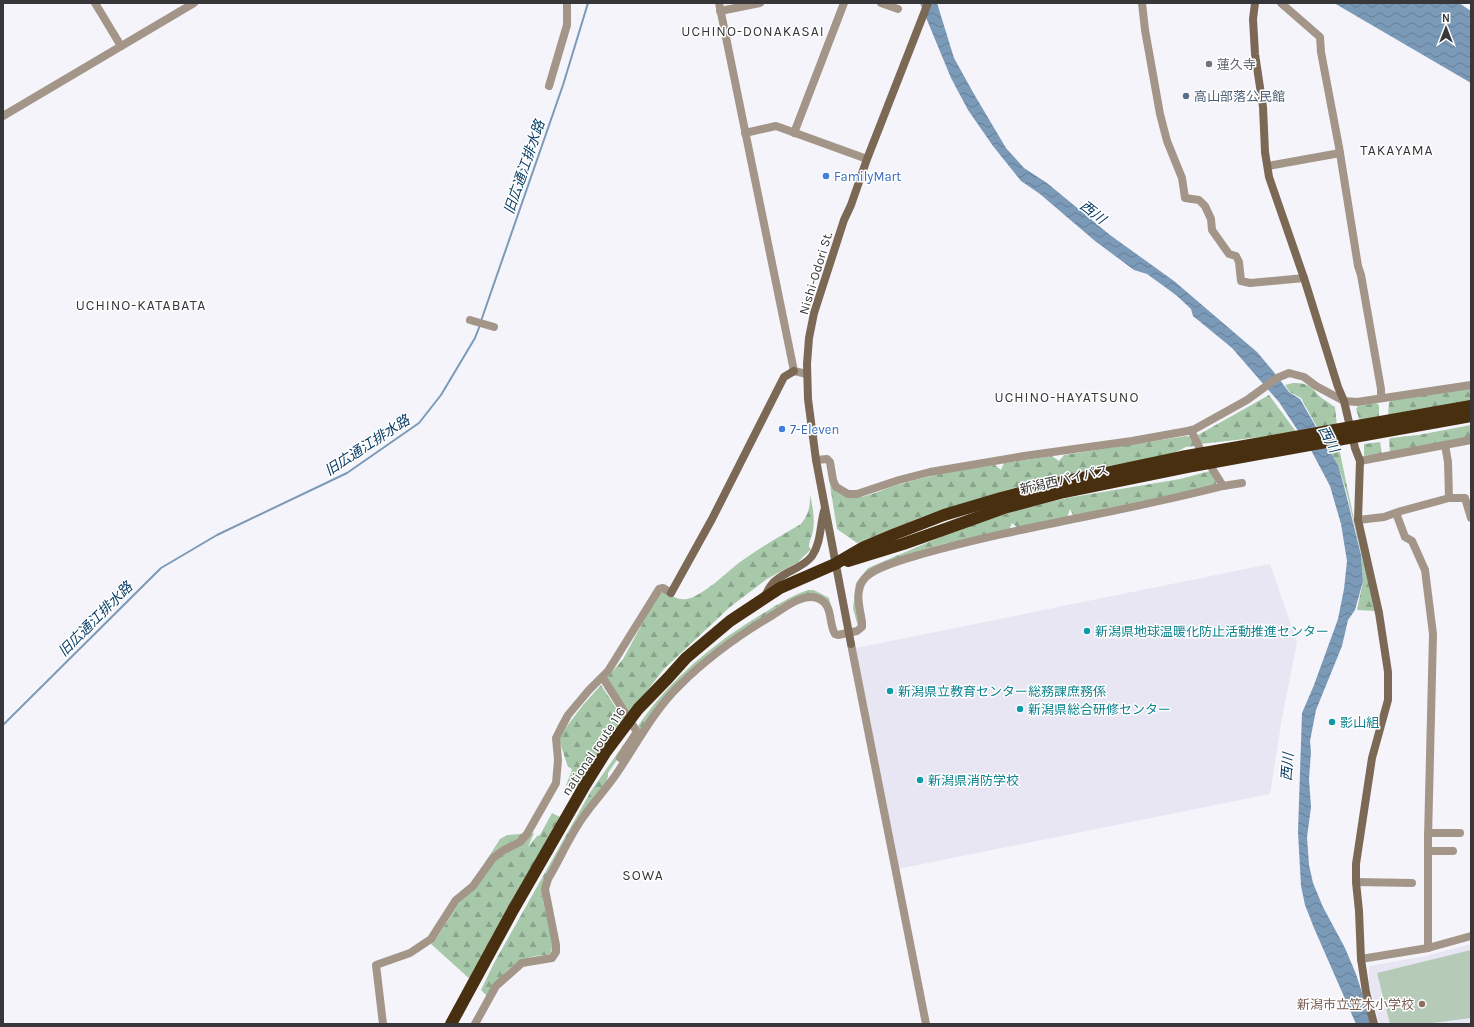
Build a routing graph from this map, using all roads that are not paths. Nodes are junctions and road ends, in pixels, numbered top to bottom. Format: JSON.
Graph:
{"nodes":[{"id":1,"x":95,"y":3,"type":"edge"},
{"id":2,"x":194,"y":3,"type":"edge"},
{"id":3,"x":568,"y":3,"type":"edge"},
{"id":4,"x":760,"y":3,"type":"edge"},
{"id":5,"x":844,"y":3,"type":"edge"},
{"id":6,"x":881,"y":3,"type":"edge"},
{"id":7,"x":928,"y":3,"type":"edge"},
{"id":8,"x":1142,"y":3,"type":"edge"},
{"id":9,"x":1255,"y":3,"type":"edge"},
{"id":10,"x":1281,"y":3,"type":"edge"},
{"id":11,"x":720,"y":7,"type":"edge"},
{"id":12,"x":898,"y":9,"type":"dead end"},
{"id":13,"x":121,"y":46,"type":"junction"},
{"id":14,"x":550,"y":86,"type":"dead end"},
{"id":15,"x":3,"y":116,"type":"edge"},
{"id":16,"x":745,"y":133,"type":"junction"},
{"id":17,"x":794,"y":133,"type":"junction"},
{"id":18,"x":1340,"y":153,"type":"junction"},
{"id":19,"x":867,"y":159,"type":"junction"},
{"id":20,"x":1268,"y":166,"type":"junction"},
{"id":21,"x":1304,"y":278,"type":"junction"},
{"id":22,"x":470,"y":320,"type":"dead end"},
{"id":23,"x":494,"y":327,"type":"dead end"},
{"id":24,"x":794,"y":371,"type":"junction"},
{"id":25,"x":807,"y":374,"type":"junction"},
{"id":26,"x":1471,"y":385,"type":"edge"},
{"id":27,"x":1381,"y":398,"type":"junction"},
{"id":28,"x":1344,"y":401,"type":"junction"},
{"id":29,"x":1471,"y":406,"type":"edge"},
{"id":30,"x":1471,"y":416,"type":"edge"},
{"id":31,"x":1402,"y":423,"type":"junction"},
{"id":32,"x":1191,"y":430,"type":"junction"},
{"id":33,"x":1471,"y":440,"type":"edge"},
{"id":34,"x":1445,"y":445,"type":"junction"},
{"id":35,"x":816,"y":460,"type":"junction"},
{"id":36,"x":1360,"y":461,"type":"junction"},
{"id":37,"x":1184,"y":462,"type":"junction"},
{"id":38,"x":1242,"y":483,"type":"dead end"},
{"id":39,"x":1223,"y":486,"type":"junction"},
{"id":40,"x":1449,"y":498,"type":"junction"},
{"id":41,"x":825,"y":508,"type":"junction"},
{"id":42,"x":1396,"y":513,"type":"junction"},
{"id":43,"x":1471,"y":518,"type":"edge"},
{"id":44,"x":1358,"y":520,"type":"junction"},
{"id":45,"x":835,"y":564,"type":"junction"},
{"id":46,"x":764,"y":598,"type":"junction"},
{"id":47,"x":849,"y":634,"type":"junction"},
{"id":48,"x":603,"y":678,"type":"junction"},
{"id":49,"x":630,"y":720,"type":"junction"},
{"id":50,"x":619,"y":770,"type":"junction"},
{"id":51,"x":1428,"y":833,"type":"junction"},
{"id":52,"x":1460,"y":833,"type":"dead end"},
{"id":53,"x":1428,"y":851,"type":"junction"},
{"id":54,"x":1453,"y":851,"type":"dead end"},
{"id":55,"x":1356,"y":882,"type":"junction"},
{"id":56,"x":1412,"y":883,"type":"dead end"},
{"id":57,"x":1471,"y":936,"type":"edge"},
{"id":58,"x":1428,"y":948,"type":"junction"},
{"id":59,"x":1362,"y":959,"type":"junction"},
{"id":60,"x":383,"y":1024,"type":"edge"},
{"id":61,"x":451,"y":1024,"type":"edge"},
{"id":62,"x":475,"y":1024,"type":"edge"},
{"id":63,"x":926,"y":1024,"type":"edge"},
{"id":64,"x":1374,"y":1024,"type":"edge"}],
"edges":[{"from":1,"to":13,"type":"street"},
{"from":2,"to":13,"type":"street"},
{"from":3,"to":14,"type":"street"},
{"from":4,"to":11,"type":"street"},
{"from":5,"to":17,"type":"street"},
{"from":6,"to":12,"type":"street"},
{"from":7,"to":19,"type":"street","name":"Nishi-Odori St."},
{"from":8,"to":21,"type":"street"},
{"from":9,"to":20,"type":"street"},
{"from":10,"to":18,"type":"street"},
{"from":11,"to":16,"type":"street"},
{"from":13,"to":15,"type":"street"},
{"from":16,"to":17,"type":"street"},
{"from":16,"to":24,"type":"street"},
{"from":17,"to":19,"type":"street"},
{"from":18,"to":20,"type":"street"},
{"from":18,"to":27,"type":"street"},
{"from":19,"to":25,"type":"street","name":"Nishi-Odori St."},
{"from":20,"to":21,"type":"street"},
{"from":21,"to":28,"type":"street"},
{"from":22,"to":23,"type":"street"},
{"from":24,"to":25,"type":"street"},
{"from":24,"to":48,"type":"street"},
{"from":25,"to":35,"type":"street","name":"Nishi-Odori St."},
{"from":26,"to":27,"type":"street"},
{"from":27,"to":28,"type":"street"},
{"from":28,"to":32,"type":"street"},
{"from":28,"to":36,"type":"street"},
{"from":29,"to":31,"type":"highway"},
{"from":30,"to":31,"type":"highway"},
{"from":31,"to":37,"type":"highway"},
{"from":32,"to":35,"type":"street"},
{"from":32,"to":39,"type":"street"},
{"from":33,"to":34,"type":"street"},
{"from":34,"to":36,"type":"street"},
{"from":34,"to":40,"type":"street"},
{"from":35,"to":41,"type":"street","name":"Nishi-Odori St."},
{"from":36,"to":44,"type":"street"},
{"from":37,"to":45,"type":"highway","name":"新潟西バイパス"},
{"from":37,"to":45,"type":"highway","name":"新潟西バイパス"},
{"from":38,"to":39,"type":"street"},
{"from":39,"to":47,"type":"street"},
{"from":40,"to":42,"type":"street"},
{"from":40,"to":43,"type":"street"},
{"from":41,"to":45,"type":"street","name":"Nishi-Odori St."},
{"from":41,"to":46,"type":"street"},
{"from":42,"to":44,"type":"street"},
{"from":42,"to":51,"type":"street"},
{"from":44,"to":55,"type":"street"},
{"from":45,"to":46,"type":"highway","name":"national route 116"},
{"from":45,"to":47,"type":"street","name":"Nishi-Odori St."},
{"from":46,"to":49,"type":"highway","name":"national route 116"},
{"from":47,"to":50,"type":"street"},
{"from":47,"to":63,"type":"street","name":"Nishi-Odori St."},
{"from":48,"to":49,"type":"street"},
{"from":48,"to":60,"type":"street"},
{"from":49,"to":50,"type":"street"},
{"from":49,"to":61,"type":"highway","name":"national route 116"},
{"from":50,"to":62,"type":"street"},
{"from":51,"to":52,"type":"street"},
{"from":51,"to":53,"type":"street"},
{"from":53,"to":54,"type":"street"},
{"from":53,"to":58,"type":"street"},
{"from":55,"to":56,"type":"street"},
{"from":55,"to":59,"type":"street"},
{"from":57,"to":58,"type":"street"},
{"from":58,"to":59,"type":"street"},
{"from":59,"to":64,"type":"street"}]}
